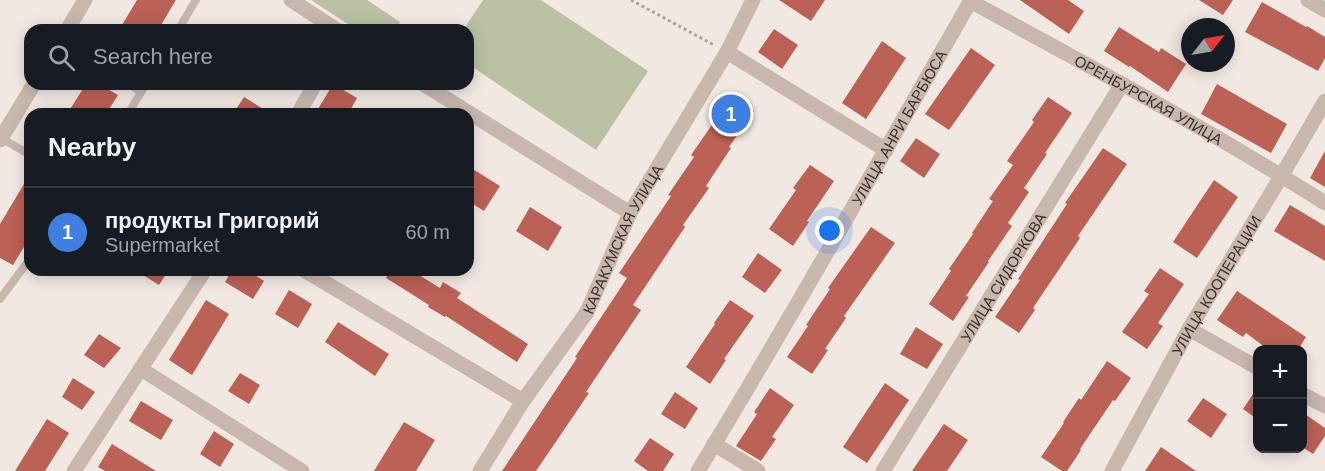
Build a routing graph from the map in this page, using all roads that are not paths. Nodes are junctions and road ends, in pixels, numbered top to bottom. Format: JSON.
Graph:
{"nodes":[{"id":1,"x":85,"y":0,"type":"edge"},
{"id":2,"x":196,"y":0,"type":"edge"},
{"id":3,"x":291,"y":0,"type":"edge"},
{"id":4,"x":753,"y":0,"type":"edge"},
{"id":5,"x":970,"y":0,"type":"edge"},
{"id":6,"x":1308,"y":0,"type":"edge"},
{"id":7,"x":1325,"y":10,"type":"edge"},
{"id":8,"x":71,"y":24,"type":"edge"},
{"id":9,"x":182,"y":24,"type":"edge"},
{"id":10,"x":328,"y":24,"type":"edge"},
{"id":11,"x":727,"y":52,"type":"junction"},
{"id":12,"x":1122,"y":84,"type":"junction"},
{"id":13,"x":30,"y":90,"type":"edge"},
{"id":14,"x":143,"y":90,"type":"edge"},
{"id":15,"x":312,"y":90,"type":"edge"},
{"id":16,"x":433,"y":90,"type":"edge"},
{"id":17,"x":1325,"y":101,"type":"edge"},
{"id":18,"x":132,"y":108,"type":"edge"},
{"id":19,"x":301,"y":108,"type":"edge"},
{"id":20,"x":462,"y":108,"type":"edge"},
{"id":21,"x":474,"y":116,"type":"edge"},
{"id":22,"x":1,"y":139,"type":"edge"},
{"id":23,"x":886,"y":150,"type":"junction"},
{"id":24,"x":24,"y":152,"type":"edge"},
{"id":25,"x":1282,"y":176,"type":"junction"},
{"id":26,"x":1325,"y":203,"type":"edge"},
{"id":27,"x":630,"y":213,"type":"junction"},
{"id":28,"x":24,"y":267,"type":"edge"},
{"id":29,"x":200,"y":276,"type":"edge"},
{"id":30,"x":314,"y":276,"type":"edge"},
{"id":31,"x":0,"y":299,"type":"edge"},
{"id":32,"x":1189,"y":329,"type":"junction"},
{"id":33,"x":1253,"y":366,"type":"edge"},
{"id":34,"x":141,"y":369,"type":"junction"},
{"id":35,"x":1307,"y":397,"type":"edge"},
{"id":36,"x":523,"y":401,"type":"junction"},
{"id":37,"x":1325,"y":406,"type":"edge"},
{"id":38,"x":714,"y":444,"type":"junction"},
{"id":39,"x":1118,"y":469,"type":"edge"},
{"id":40,"x":74,"y":471,"type":"edge"},
{"id":41,"x":302,"y":471,"type":"edge"},
{"id":42,"x":480,"y":471,"type":"edge"},
{"id":43,"x":698,"y":471,"type":"edge"},
{"id":44,"x":758,"y":471,"type":"edge"},
{"id":45,"x":883,"y":471,"type":"edge"}],
"edges":[{"from":1,"to":8,"type":"street"},
{"from":2,"to":9,"type":"lane"},
{"from":3,"to":10,"type":"street"},
{"from":4,"to":11,"type":"street","name":"КАРАКУМСКАЯ УЛИЦА"},
{"from":5,"to":12,"type":"street","name":"ОРЕНБУРСКАЯ УЛИЦА"},
{"from":5,"to":23,"type":"street","name":"УЛИЦА АНРИ БАРБЮСА"},
{"from":6,"to":7,"type":"street"},
{"from":11,"to":23,"type":"street"},
{"from":11,"to":27,"type":"street","name":"КАРАКУМСКАЯ УЛИЦА"},
{"from":12,"to":25,"type":"street","name":"ОРЕНБУРСКАЯ УЛИЦА"},
{"from":12,"to":45,"type":"street","name":"УЛИЦА СИДОРКОВА"},
{"from":13,"to":22,"type":"street"},
{"from":14,"to":18,"type":"lane"},
{"from":15,"to":19,"type":"street"},
{"from":16,"to":20,"type":"street"},
{"from":17,"to":25,"type":"street","name":"УЛИЦА КООПЕРАЦИИ"},
{"from":21,"to":27,"type":"street"},
{"from":22,"to":24,"type":"lane"},
{"from":23,"to":38,"type":"street","name":"УЛИЦА АНРИ БАРБЮСА"},
{"from":25,"to":26,"type":"street","name":"ОРЕНБУРСКАЯ УЛИЦА"},
{"from":25,"to":32,"type":"street","name":"УЛИЦА КООПЕРАЦИИ"},
{"from":27,"to":36,"type":"street","name":"КАРАКУМСКАЯ УЛИЦА"},
{"from":28,"to":31,"type":"lane"},
{"from":29,"to":34,"type":"street"},
{"from":30,"to":36,"type":"street"},
{"from":32,"to":33,"type":"street"},
{"from":32,"to":39,"type":"street","name":"УЛИЦА КООПЕРАЦИИ"},
{"from":34,"to":40,"type":"street"},
{"from":34,"to":41,"type":"street"},
{"from":35,"to":37,"type":"street"},
{"from":36,"to":42,"type":"street","name":"КАРАКУМСКАЯ УЛИЦА"},
{"from":38,"to":43,"type":"street","name":"УЛИЦА АНРИ БАРБЮСА"},
{"from":38,"to":44,"type":"street"}]}
